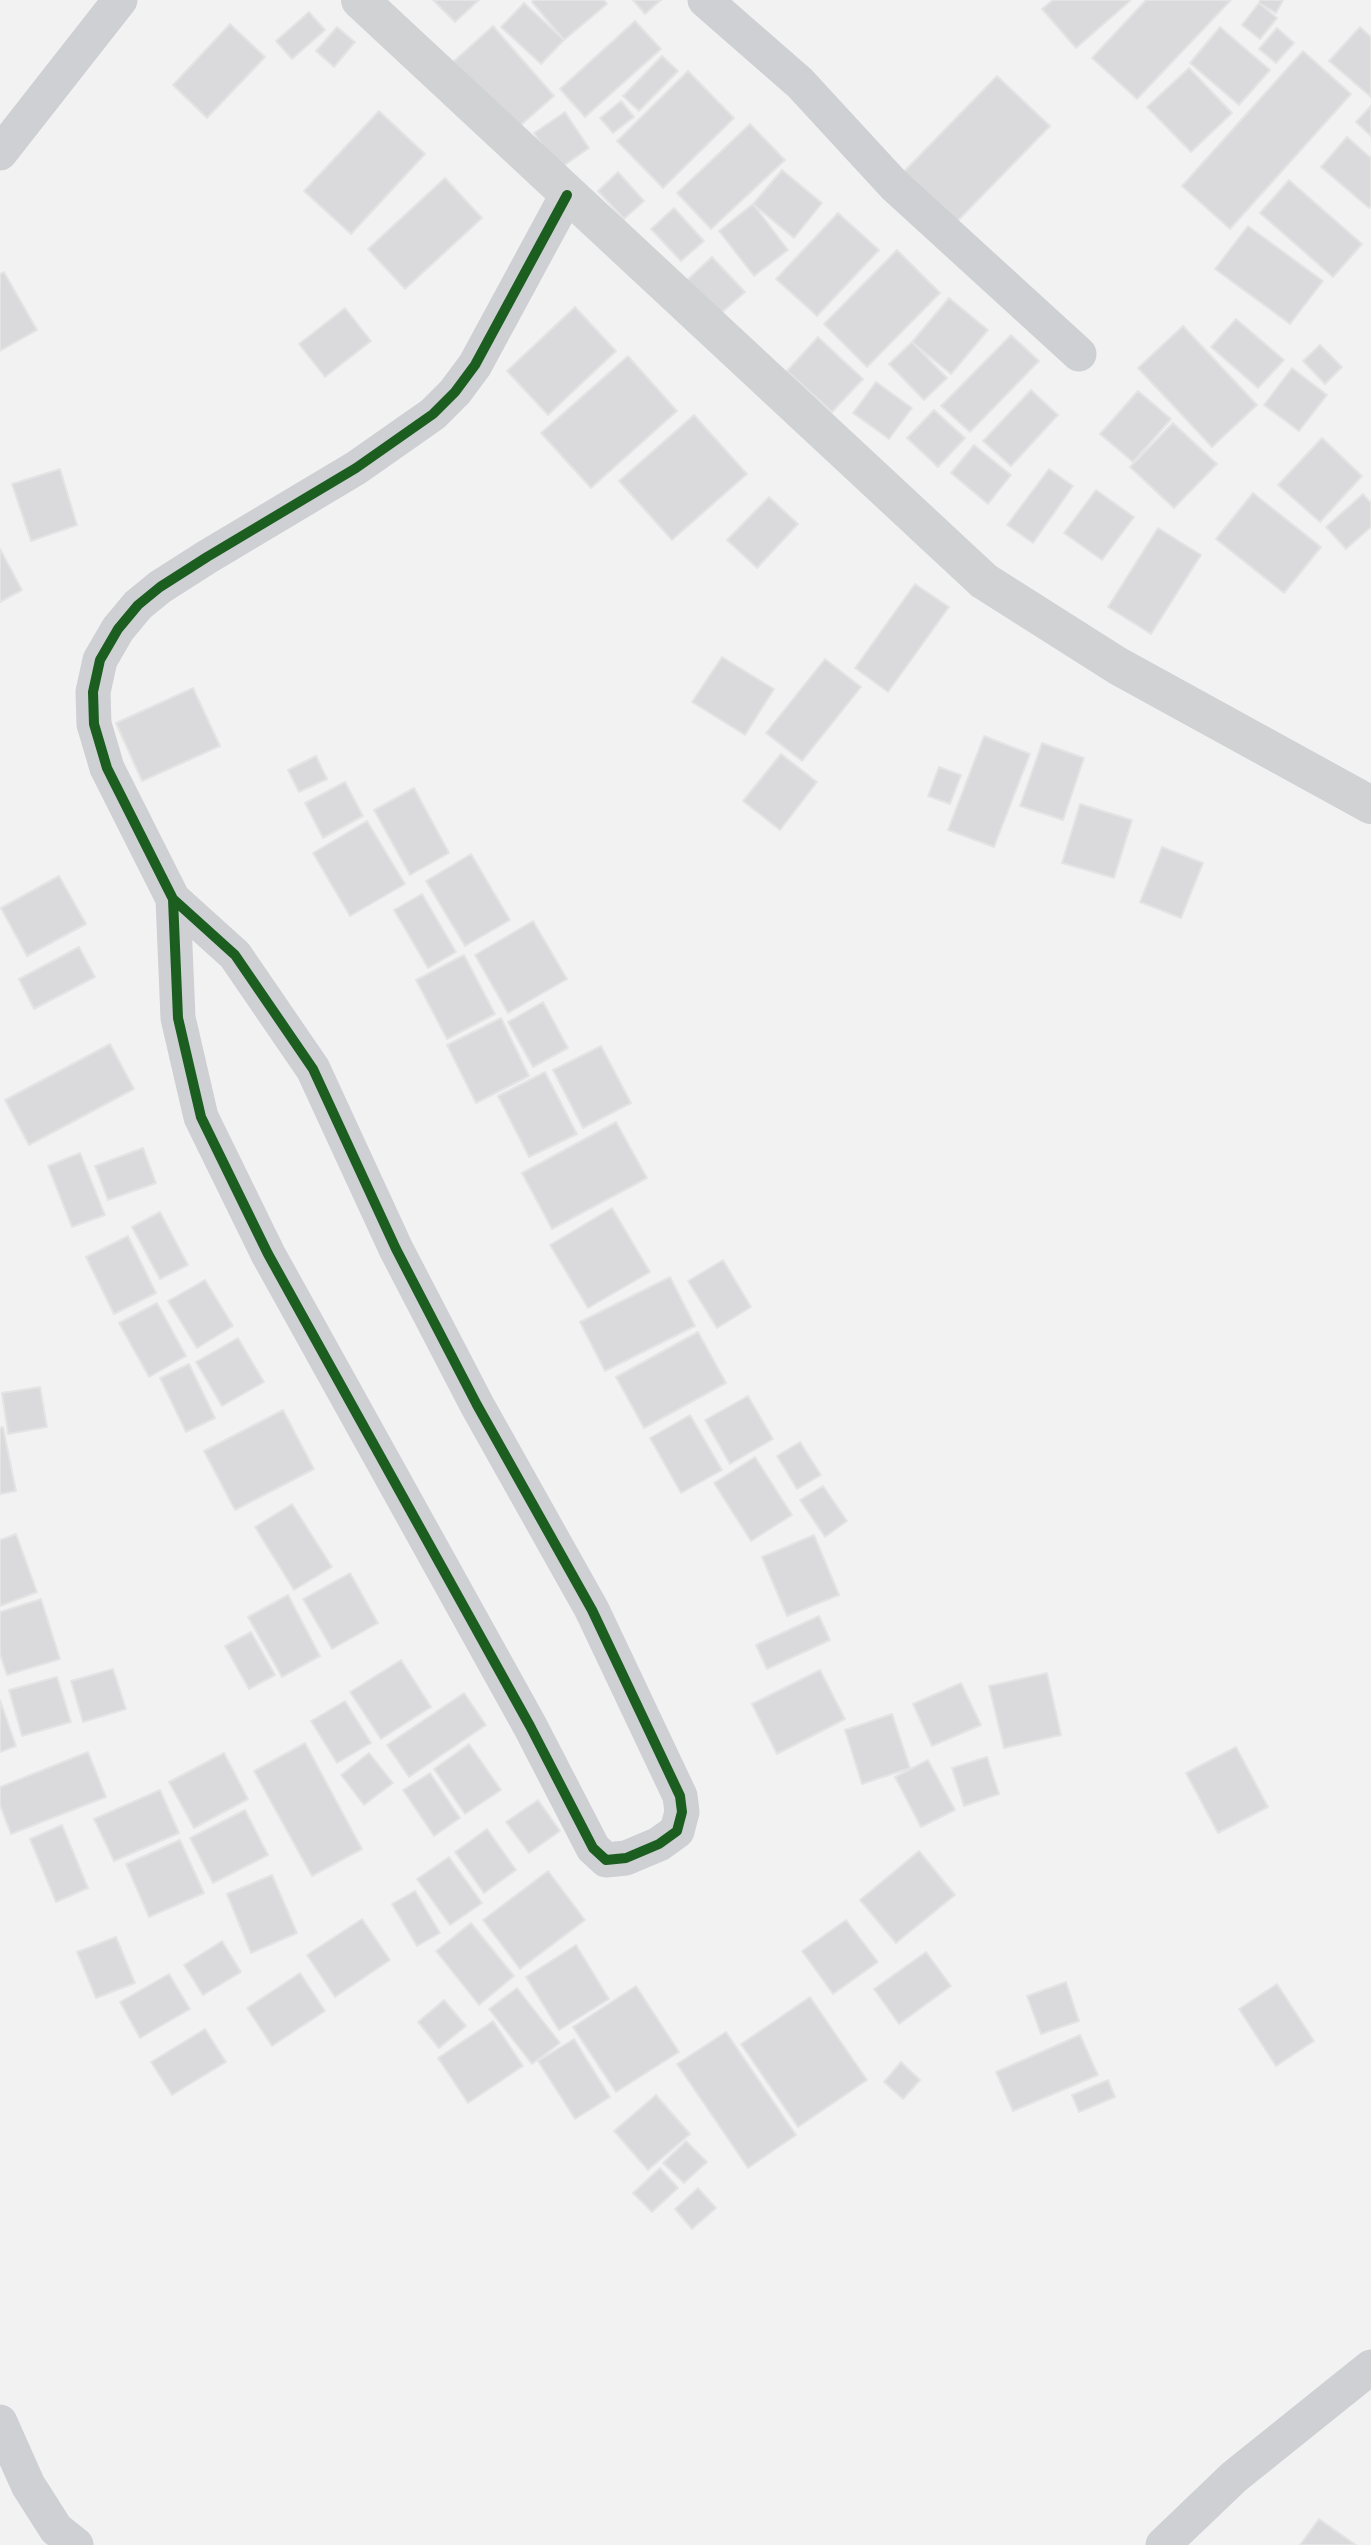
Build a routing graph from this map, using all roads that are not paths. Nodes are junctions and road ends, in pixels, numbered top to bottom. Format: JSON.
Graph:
{"nodes":[{"id":1,"x":120,"y":0,"type":"edge"},
{"id":2,"x":360,"y":0,"type":"edge"},
{"id":3,"x":705,"y":0,"type":"edge"},
{"id":4,"x":0,"y":153,"type":"edge"},
{"id":5,"x":567,"y":195,"type":"junction"},
{"id":6,"x":1079,"y":354,"type":"dead end"},
{"id":7,"x":1371,"y":805,"type":"edge"},
{"id":8,"x":173,"y":900,"type":"junction"},
{"id":9,"x":1371,"y":2367,"type":"edge"},
{"id":10,"x":0,"y":2422,"type":"edge"},
{"id":11,"x":76,"y":2545,"type":"edge"},
{"id":12,"x":1163,"y":2545,"type":"edge"}],
"edges":[{"from":1,"to":4,"type":"street"},
{"from":2,"to":5,"type":"street"},
{"from":3,"to":6,"type":"street"},
{"from":5,"to":7,"type":"street"},
{"from":5,"to":8,"type":"street"},
{"from":8,"to":8,"type":"street"},
{"from":9,"to":12,"type":"street"},
{"from":10,"to":11,"type":"street"}]}
